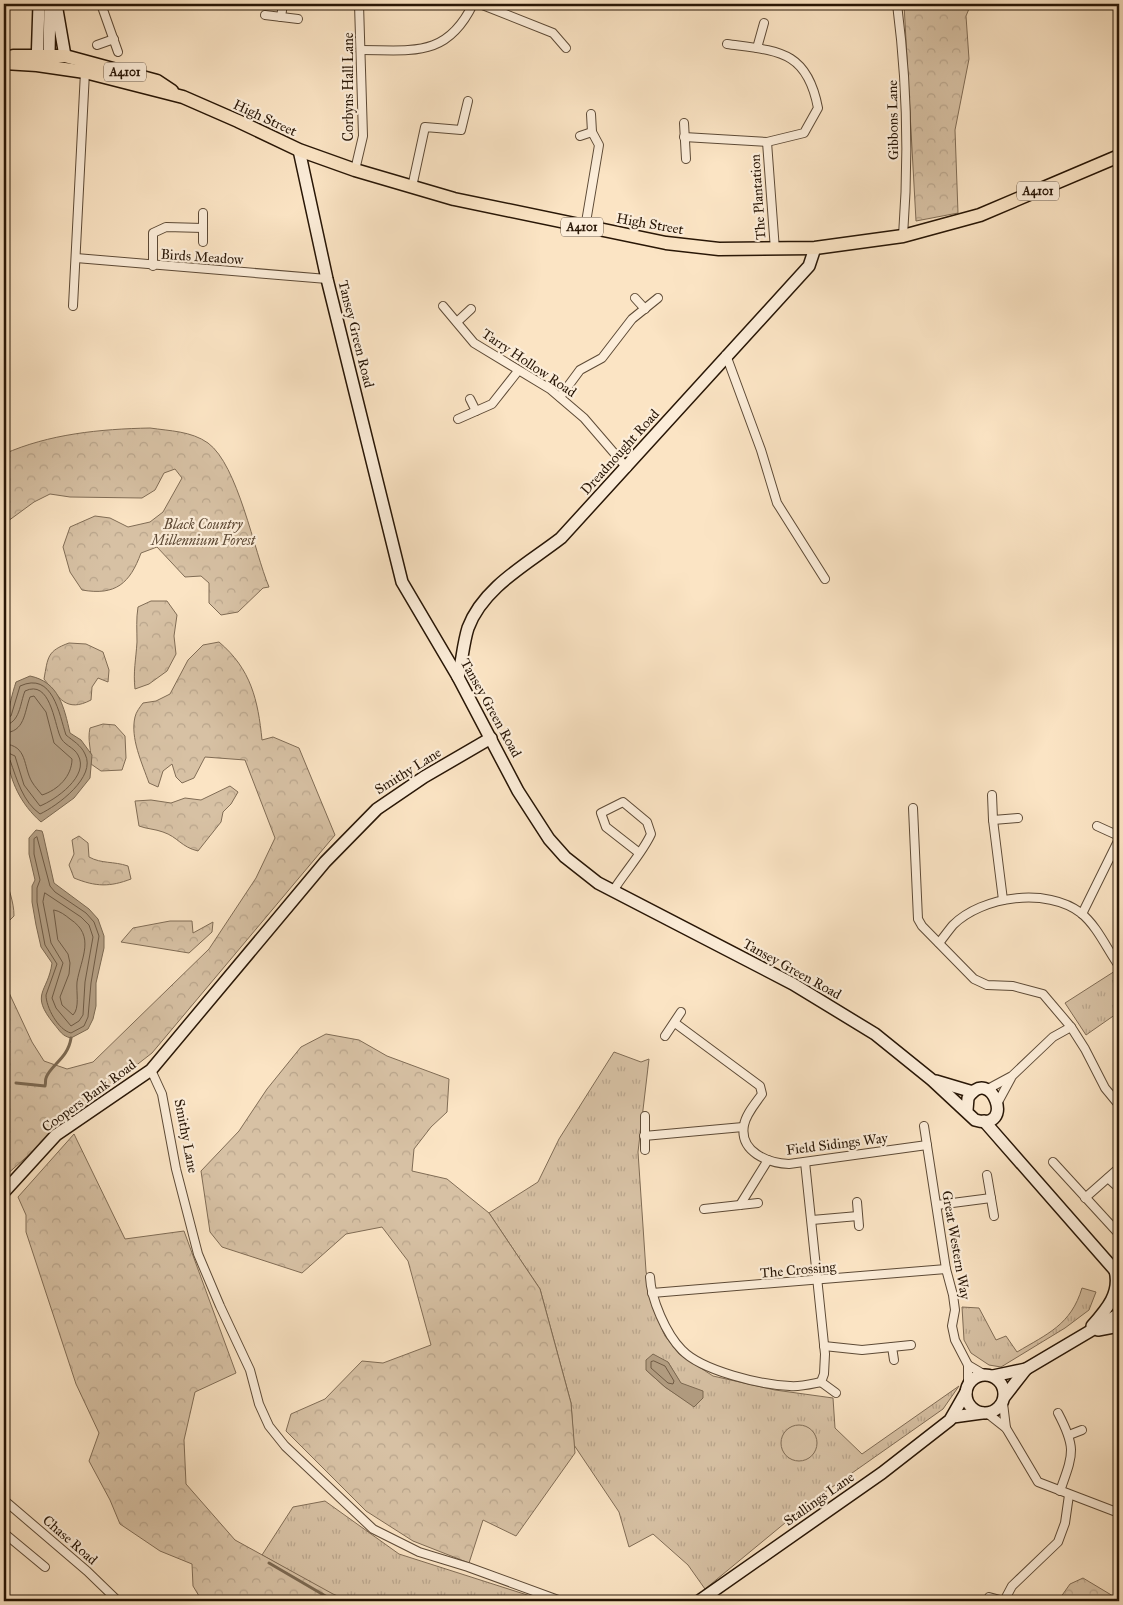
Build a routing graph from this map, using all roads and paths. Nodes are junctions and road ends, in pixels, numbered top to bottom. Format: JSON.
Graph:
{"nodes":[{"id":1,"x":39,"y":4,"type":"edge"},
{"id":2,"x":50,"y":4,"type":"edge"},
{"id":3,"x":56,"y":4,"type":"edge"},
{"id":4,"x":101,"y":4,"type":"edge"},
{"id":5,"x":283,"y":4,"type":"edge"},
{"id":6,"x":359,"y":4,"type":"edge"},
{"id":7,"x":473,"y":4,"type":"edge"},
{"id":8,"x":480,"y":4,"type":"edge"},
{"id":9,"x":897,"y":4,"type":"edge"},
{"id":10,"x":265,"y":16,"type":"dead end"},
{"id":11,"x":281,"y":17,"type":"junction"},
{"id":12,"x":298,"y":18,"type":"dead end"},
{"id":13,"x":764,"y":24,"type":"dead end"},
{"id":14,"x":114,"y":39,"type":"junction"},
{"id":15,"x":727,"y":44,"type":"dead end"},
{"id":16,"x":97,"y":45,"type":"dead end"},
{"id":17,"x":566,"y":48,"type":"dead end"},
{"id":18,"x":757,"y":48,"type":"junction"},
{"id":19,"x":361,"y":50,"type":"junction"},
{"id":20,"x":118,"y":52,"type":"dead end"},
{"id":21,"x":64,"y":56,"type":"junction"},
{"id":22,"x":4,"y":58,"type":"edge"},
{"id":23,"x":41,"y":60,"type":"junction"},
{"id":24,"x":4,"y":63,"type":"edge"},
{"id":25,"x":85,"y":72,"type":"junction"},
{"id":26,"x":182,"y":97,"type":"junction"},
{"id":27,"x":468,"y":101,"type":"dead end"},
{"id":28,"x":591,"y":114,"type":"dead end"},
{"id":29,"x":684,"y":123,"type":"dead end"},
{"id":30,"x":592,"y":132,"type":"junction"},
{"id":31,"x":580,"y":136,"type":"dead end"},
{"id":32,"x":684,"y":137,"type":"junction"},
{"id":33,"x":767,"y":142,"type":"junction"},
{"id":34,"x":299,"y":150,"type":"junction"},
{"id":35,"x":1119,"y":156,"type":"edge"},
{"id":36,"x":686,"y":159,"type":"dead end"},
{"id":37,"x":355,"y":170,"type":"junction"},
{"id":38,"x":412,"y":187,"type":"junction"},
{"id":39,"x":203,"y":213,"type":"dead end"},
{"id":40,"x":203,"y":228,"type":"junction"},
{"id":41,"x":585,"y":228,"type":"junction"},
{"id":42,"x":903,"y":236,"type":"junction"},
{"id":43,"x":203,"y":242,"type":"dead end"},
{"id":44,"x":815,"y":248,"type":"junction"},
{"id":45,"x":775,"y":250,"type":"junction"},
{"id":46,"x":76,"y":258,"type":"junction"},
{"id":47,"x":153,"y":266,"type":"junction"},
{"id":48,"x":327,"y":279,"type":"junction"},
{"id":49,"x":635,"y":298,"type":"dead end"},
{"id":50,"x":658,"y":298,"type":"dead end"},
{"id":51,"x":73,"y":306,"type":"dead end"},
{"id":52,"x":443,"y":306,"type":"dead end"},
{"id":53,"x":471,"y":309,"type":"dead end"},
{"id":54,"x":645,"y":309,"type":"junction"},
{"id":55,"x":457,"y":322,"type":"junction"},
{"id":56,"x":726,"y":355,"type":"junction"},
{"id":57,"x":518,"y":371,"type":"junction"},
{"id":58,"x":560,"y":397,"type":"junction"},
{"id":59,"x":470,"y":398,"type":"dead end"},
{"id":60,"x":476,"y":411,"type":"junction"},
{"id":61,"x":458,"y":419,"type":"dead end"},
{"id":62,"x":627,"y":468,"type":"junction"},
{"id":63,"x":825,"y":578,"type":"dead end"},
{"id":64,"x":458,"y":677,"type":"junction"},
{"id":65,"x":491,"y":738,"type":"junction"},
{"id":66,"x":992,"y":795,"type":"dead end"},
{"id":67,"x":912,"y":808,"type":"dead end"},
{"id":68,"x":1018,"y":818,"type":"dead end"},
{"id":69,"x":993,"y":820,"type":"junction"},
{"id":70,"x":1097,"y":826,"type":"dead end"},
{"id":71,"x":1119,"y":838,"type":"edge"},
{"id":72,"x":638,"y":852,"type":"junction"},
{"id":73,"x":613,"y":890,"type":"junction"},
{"id":74,"x":1003,"y":900,"type":"junction"},
{"id":75,"x":1082,"y":914,"type":"junction"},
{"id":76,"x":939,"y":943,"type":"junction"},
{"id":77,"x":1119,"y":966,"type":"edge"},
{"id":78,"x":681,"y":1012,"type":"dead end"},
{"id":79,"x":675,"y":1023,"type":"junction"},
{"id":80,"x":1071,"y":1027,"type":"junction"},
{"id":81,"x":665,"y":1036,"type":"dead end"},
{"id":82,"x":151,"y":1070,"type":"junction"},
{"id":83,"x":1012,"y":1076,"type":"junction"},
{"id":84,"x":932,"y":1080,"type":"junction"},
{"id":85,"x":986,"y":1090,"type":"junction"},
{"id":86,"x":973,"y":1092,"type":"junction"},
{"id":87,"x":998,"y":1102,"type":"junction"},
{"id":88,"x":1119,"y":1105,"type":"edge"},
{"id":89,"x":967,"y":1110,"type":"junction"},
{"id":90,"x":996,"y":1114,"type":"junction"},
{"id":91,"x":646,"y":1116,"type":"dead end"},
{"id":92,"x":984,"y":1121,"type":"junction"},
{"id":93,"x":924,"y":1126,"type":"dead end"},
{"id":94,"x":743,"y":1127,"type":"junction"},
{"id":95,"x":644,"y":1136,"type":"junction"},
{"id":96,"x":1003,"y":1141,"type":"junction"},
{"id":97,"x":927,"y":1145,"type":"junction"},
{"id":98,"x":645,"y":1150,"type":"dead end"},
{"id":99,"x":768,"y":1160,"type":"junction"},
{"id":100,"x":805,"y":1162,"type":"junction"},
{"id":101,"x":1054,"y":1162,"type":"dead end"},
{"id":102,"x":1119,"y":1168,"type":"edge"},
{"id":103,"x":987,"y":1175,"type":"dead end"},
{"id":104,"x":1108,"y":1178,"type":"junction"},
{"id":105,"x":1119,"y":1188,"type":"edge"},
{"id":106,"x":6,"y":1189,"type":"edge"},
{"id":107,"x":990,"y":1198,"type":"junction"},
{"id":108,"x":1085,"y":1198,"type":"junction"},
{"id":109,"x":857,"y":1202,"type":"dead end"},
{"id":110,"x":758,"y":1203,"type":"dead end"},
{"id":111,"x":740,"y":1205,"type":"junction"},
{"id":112,"x":937,"y":1205,"type":"junction"},
{"id":113,"x":704,"y":1209,"type":"dead end"},
{"id":114,"x":858,"y":1216,"type":"junction"},
{"id":115,"x":994,"y":1216,"type":"dead end"},
{"id":116,"x":812,"y":1220,"type":"junction"},
{"id":117,"x":859,"y":1226,"type":"dead end"},
{"id":118,"x":1119,"y":1234,"type":"edge"},
{"id":119,"x":946,"y":1269,"type":"junction"},
{"id":120,"x":1117,"y":1272,"type":"edge"},
{"id":121,"x":650,"y":1277,"type":"dead end"},
{"id":122,"x":818,"y":1281,"type":"junction"},
{"id":123,"x":652,"y":1293,"type":"junction"},
{"id":124,"x":1119,"y":1314,"type":"edge"},
{"id":125,"x":1119,"y":1326,"type":"edge"},
{"id":126,"x":1086,"y":1333,"type":"junction"},
{"id":127,"x":911,"y":1345,"type":"dead end"},
{"id":128,"x":824,"y":1346,"type":"junction"},
{"id":129,"x":892,"y":1347,"type":"junction"},
{"id":130,"x":894,"y":1360,"type":"dead end"},
{"id":131,"x":968,"y":1365,"type":"junction"},
{"id":132,"x":1026,"y":1369,"type":"junction"},
{"id":133,"x":989,"y":1375,"type":"junction"},
{"id":134,"x":821,"y":1382,"type":"junction"},
{"id":135,"x":967,"y":1389,"type":"junction"},
{"id":136,"x":836,"y":1393,"type":"dead end"},
{"id":137,"x":1004,"y":1400,"type":"junction"},
{"id":138,"x":984,"y":1413,"type":"junction"},
{"id":139,"x":1058,"y":1413,"type":"dead end"},
{"id":140,"x":953,"y":1417,"type":"junction"},
{"id":141,"x":1006,"y":1428,"type":"junction"},
{"id":142,"x":1082,"y":1430,"type":"dead end"},
{"id":143,"x":1069,"y":1434,"type":"junction"},
{"id":144,"x":1060,"y":1491,"type":"junction"},
{"id":145,"x":1069,"y":1495,"type":"junction"},
{"id":146,"x":4,"y":1500,"type":"edge"},
{"id":147,"x":1119,"y":1513,"type":"edge"},
{"id":148,"x":4,"y":1533,"type":"edge"},
{"id":149,"x":45,"y":1567,"type":"dead end"},
{"id":150,"x":989,"y":1596,"type":"dead end"},
{"id":151,"x":118,"y":1601,"type":"edge"},
{"id":152,"x":561,"y":1601,"type":"edge"},
{"id":153,"x":699,"y":1601,"type":"edge"},
{"id":154,"x":1004,"y":1601,"type":"edge"}],
"edges":[{"from":1,"to":23,"type":"street"},
{"from":2,"to":23,"type":"street"},
{"from":3,"to":21,"type":"street"},
{"from":4,"to":14,"type":"street"},
{"from":5,"to":11,"type":"street"},
{"from":6,"to":19,"type":"street","name":"Corbyns Hall Lane"},
{"from":7,"to":19,"type":"street"},
{"from":8,"to":17,"type":"street"},
{"from":9,"to":42,"type":"street","name":"Gibbons Lane"},
{"from":10,"to":11,"type":"street"},
{"from":11,"to":12,"type":"street"},
{"from":13,"to":18,"type":"street"},
{"from":14,"to":16,"type":"street"},
{"from":14,"to":20,"type":"street"},
{"from":15,"to":18,"type":"street","name":"The Plantation"},
{"from":18,"to":33,"type":"street","name":"The Plantation"},
{"from":19,"to":37,"type":"street","name":"Corbyns Hall Lane"},
{"from":21,"to":23,"type":"main road","name":"High Street","number":"A4101"},
{"from":21,"to":26,"type":"main road","name":"High Street","number":"A4101"},
{"from":22,"to":23,"type":"main road","name":"High Street","number":"A4101"},
{"from":23,"to":24,"type":"main road","name":"High Street","number":"A4101"},
{"from":23,"to":25,"type":"main road","name":"High Street","number":"A4101"},
{"from":25,"to":26,"type":"main road","name":"High Street","number":"A4101"},
{"from":25,"to":46,"type":"street"},
{"from":26,"to":34,"type":"main road","name":"High Street","number":"A4101"},
{"from":27,"to":38,"type":"street"},
{"from":28,"to":30,"type":"street"},
{"from":29,"to":32,"type":"street"},
{"from":30,"to":31,"type":"street"},
{"from":30,"to":41,"type":"street"},
{"from":32,"to":33,"type":"street","name":"The Plantation"},
{"from":32,"to":36,"type":"street"},
{"from":33,"to":45,"type":"street","name":"The Plantation"},
{"from":34,"to":37,"type":"main road","name":"High Street","number":"A4101"},
{"from":34,"to":48,"type":"street","name":"Tansey Green Road"},
{"from":35,"to":42,"type":"main road","name":"High Street","number":"A4101"},
{"from":37,"to":38,"type":"main road","name":"High Street","number":"A4101"},
{"from":38,"to":41,"type":"main road","name":"High Street","number":"A4101"},
{"from":39,"to":40,"type":"street"},
{"from":40,"to":43,"type":"street"},
{"from":40,"to":47,"type":"street"},
{"from":41,"to":45,"type":"main road","name":"High Street","number":"A4101"},
{"from":42,"to":44,"type":"main road","name":"High Street","number":"A4101"},
{"from":44,"to":45,"type":"main road","name":"High Street","number":"A4101"},
{"from":44,"to":56,"type":"street","name":"Dreadnought Road"},
{"from":46,"to":47,"type":"street","name":"Birds Meadow"},
{"from":46,"to":51,"type":"street"},
{"from":47,"to":48,"type":"street","name":"Birds Meadow"},
{"from":48,"to":64,"type":"street","name":"Tansey Green Road"},
{"from":49,"to":54,"type":"street"},
{"from":50,"to":54,"type":"street"},
{"from":52,"to":55,"type":"street","name":"Tarry Hollow Road"},
{"from":53,"to":55,"type":"street"},
{"from":54,"to":58,"type":"street"},
{"from":55,"to":57,"type":"street","name":"Tarry Hollow Road"},
{"from":56,"to":62,"type":"street","name":"Dreadnought Road"},
{"from":56,"to":63,"type":"street"},
{"from":57,"to":58,"type":"street","name":"Tarry Hollow Road"},
{"from":57,"to":60,"type":"street"},
{"from":58,"to":62,"type":"street","name":"Tarry Hollow Road"},
{"from":59,"to":60,"type":"street"},
{"from":60,"to":61,"type":"street"},
{"from":62,"to":64,"type":"street","name":"Dreadnought Road"},
{"from":64,"to":65,"type":"street","name":"Tansey Green Road"},
{"from":65,"to":73,"type":"street","name":"Tansey Green Road"},
{"from":65,"to":82,"type":"street","name":"Smithy Lane"},
{"from":66,"to":69,"type":"street"},
{"from":67,"to":76,"type":"street"},
{"from":68,"to":69,"type":"street"},
{"from":69,"to":74,"type":"street"},
{"from":70,"to":71,"type":"street"},
{"from":71,"to":75,"type":"street"},
{"from":72,"to":72,"type":"street"},
{"from":72,"to":73,"type":"street"},
{"from":73,"to":84,"type":"street","name":"Tansey Green Road"},
{"from":74,"to":75,"type":"street"},
{"from":74,"to":76,"type":"street"},
{"from":75,"to":77,"type":"street"},
{"from":76,"to":80,"type":"street"},
{"from":78,"to":79,"type":"street"},
{"from":79,"to":81,"type":"street"},
{"from":79,"to":94,"type":"street"},
{"from":80,"to":83,"type":"street"},
{"from":80,"to":88,"type":"street"},
{"from":82,"to":106,"type":"street","name":"Coopers Bank Road"},
{"from":82,"to":152,"type":"street","name":"Smithy Lane"},
{"from":83,"to":85,"type":"street"},
{"from":83,"to":87,"type":"street"},
{"from":84,"to":86,"type":"street","name":"Tansey Green Road"},
{"from":84,"to":89,"type":"street","name":"Tansey Green Road"},
{"from":85,"to":86,"type":"street","name":"Tansey Green Road"},
{"from":85,"to":87,"type":"street"},
{"from":86,"to":89,"type":"street"},
{"from":87,"to":90,"type":"street","name":"Tansey Green Road"},
{"from":89,"to":92,"type":"street","name":"Tansey Green Road"},
{"from":90,"to":92,"type":"street"},
{"from":90,"to":96,"type":"street","name":"Tansey Green Road"},
{"from":91,"to":95,"type":"street"},
{"from":92,"to":96,"type":"street","name":"Tansey Green Road"},
{"from":93,"to":97,"type":"street","name":"Great Western Way"},
{"from":94,"to":95,"type":"street"},
{"from":94,"to":99,"type":"street","name":"Field Sidings Way"},
{"from":95,"to":98,"type":"street"},
{"from":96,"to":120,"type":"street","name":"Tansey Green Road"},
{"from":97,"to":100,"type":"street","name":"Field Sidings Way"},
{"from":97,"to":112,"type":"street","name":"Great Western Way"},
{"from":99,"to":100,"type":"street","name":"Field Sidings Way"},
{"from":99,"to":111,"type":"street"},
{"from":100,"to":116,"type":"street"},
{"from":101,"to":108,"type":"street"},
{"from":102,"to":104,"type":"street"},
{"from":103,"to":107,"type":"street"},
{"from":104,"to":105,"type":"street"},
{"from":104,"to":108,"type":"street"},
{"from":107,"to":112,"type":"street"},
{"from":107,"to":115,"type":"street"},
{"from":108,"to":118,"type":"street"},
{"from":109,"to":114,"type":"street"},
{"from":110,"to":111,"type":"street"},
{"from":111,"to":113,"type":"street"},
{"from":112,"to":119,"type":"street","name":"Great Western Way"},
{"from":114,"to":116,"type":"street"},
{"from":114,"to":117,"type":"street"},
{"from":116,"to":122,"type":"street"},
{"from":119,"to":122,"type":"street","name":"The Crossing"},
{"from":119,"to":131,"type":"street","name":"Great Western Way"},
{"from":120,"to":126,"type":"street"},
{"from":121,"to":123,"type":"street"},
{"from":122,"to":123,"type":"street","name":"The Crossing"},
{"from":122,"to":128,"type":"street"},
{"from":123,"to":134,"type":"street"},
{"from":124,"to":126,"type":"street"},
{"from":125,"to":126,"type":"street"},
{"from":126,"to":132,"type":"street"},
{"from":127,"to":129,"type":"street"},
{"from":128,"to":129,"type":"street"},
{"from":128,"to":134,"type":"street"},
{"from":129,"to":130,"type":"street"},
{"from":131,"to":133,"type":"street"},
{"from":131,"to":135,"type":"street"},
{"from":132,"to":133,"type":"street"},
{"from":132,"to":137,"type":"street"},
{"from":133,"to":135,"type":"street"},
{"from":133,"to":137,"type":"street"},
{"from":134,"to":136,"type":"street"},
{"from":135,"to":138,"type":"street"},
{"from":135,"to":140,"type":"street","name":"Stallings Lane"},
{"from":137,"to":138,"type":"street"},
{"from":137,"to":141,"type":"street"},
{"from":138,"to":140,"type":"street"},
{"from":138,"to":141,"type":"street"},
{"from":139,"to":143,"type":"street"},
{"from":140,"to":153,"type":"street","name":"Stallings Lane"},
{"from":141,"to":144,"type":"street"},
{"from":142,"to":143,"type":"street"},
{"from":143,"to":144,"type":"street"},
{"from":144,"to":145,"type":"street"},
{"from":145,"to":147,"type":"street"},
{"from":145,"to":154,"type":"street"},
{"from":146,"to":151,"type":"street","name":"Chase Road"},
{"from":148,"to":149,"type":"street"},
{"from":150,"to":154,"type":"street"}]}
